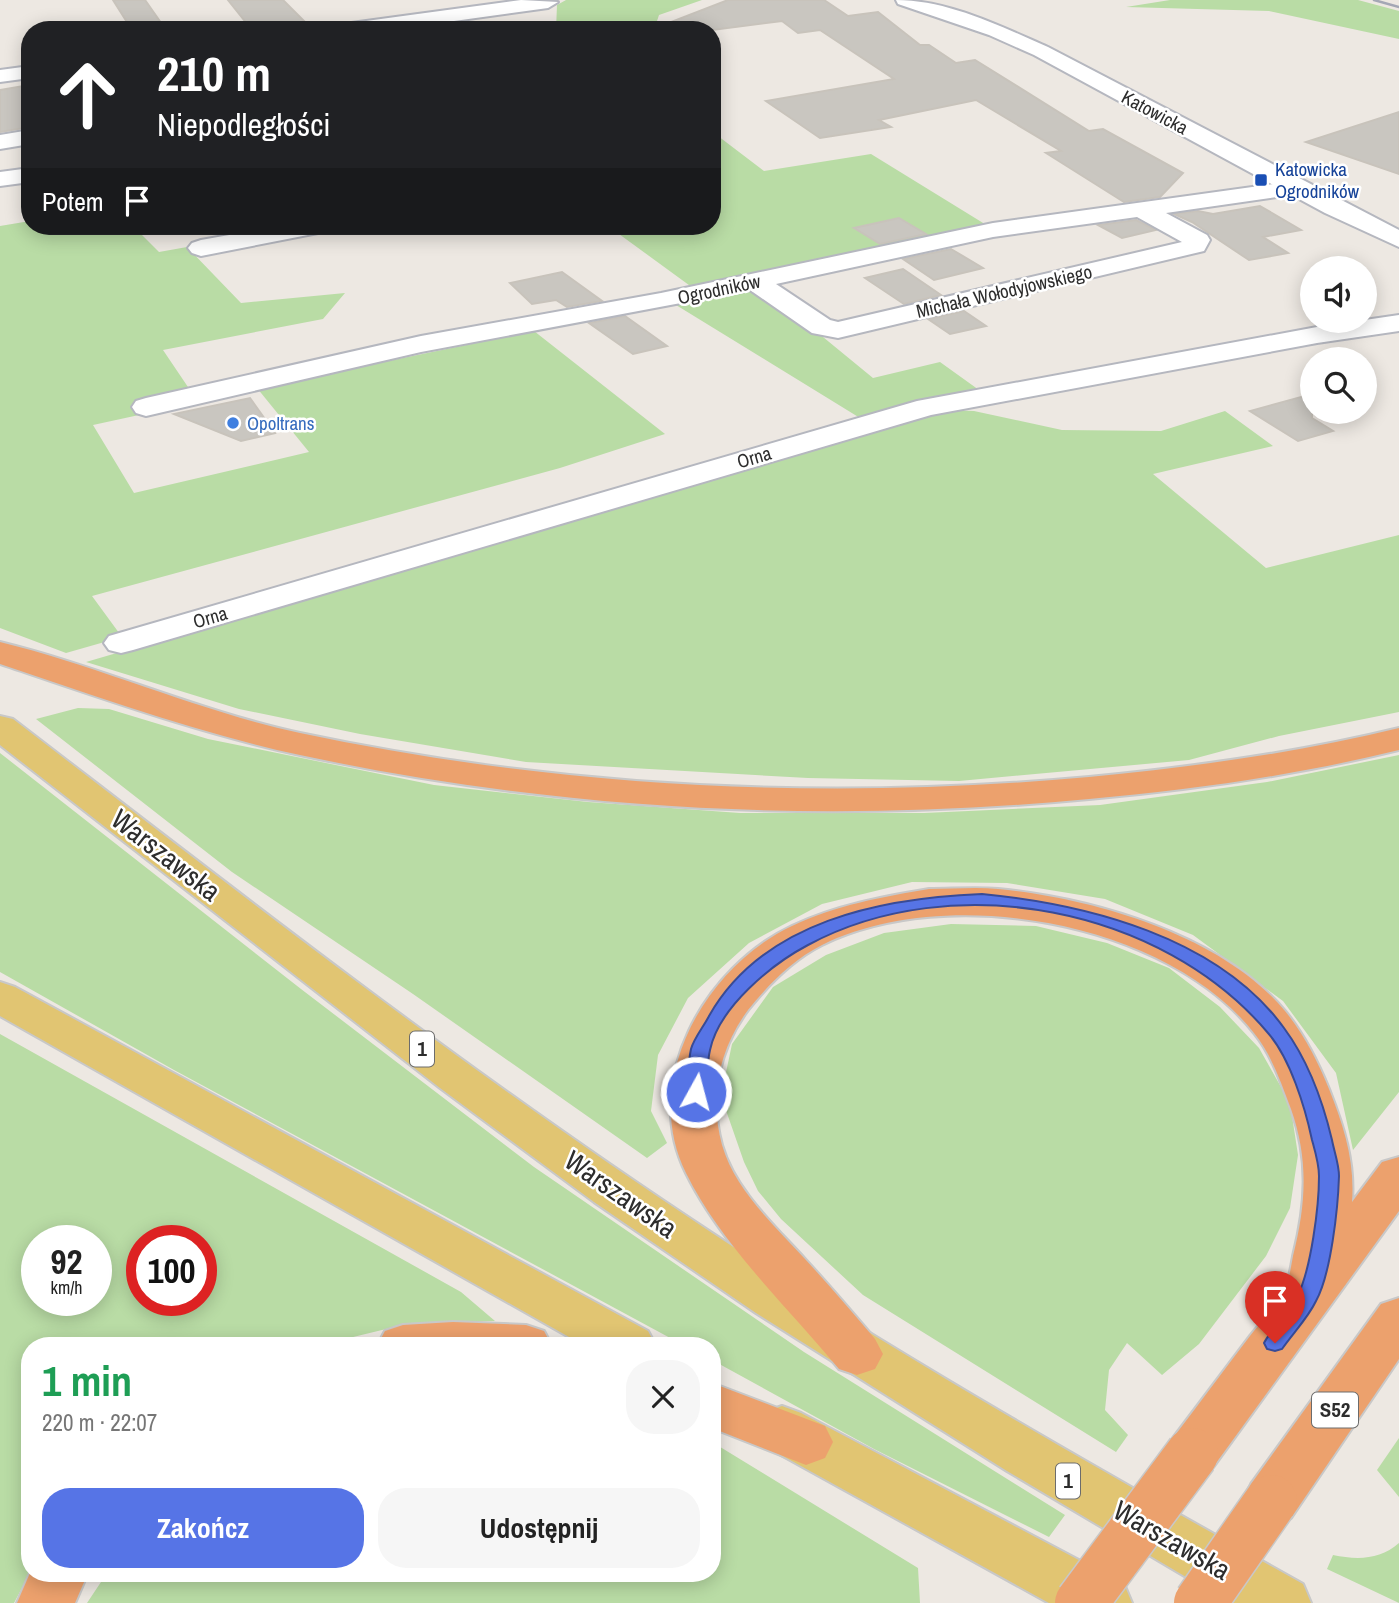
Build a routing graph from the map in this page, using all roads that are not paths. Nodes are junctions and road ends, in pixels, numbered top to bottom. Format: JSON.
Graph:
{"nodes":[{"id":1,"x":905,"y":0,"type":"edge"},
{"id":2,"x":549,"y":7,"type":"edge"},
{"id":3,"x":424,"y":21,"type":"edge"},
{"id":4,"x":21,"y":73,"type":"edge"},
{"id":5,"x":0,"y":76,"type":"edge"},
{"id":6,"x":21,"y":138,"type":"edge"},
{"id":7,"x":0,"y":142,"type":"edge"},
{"id":8,"x":21,"y":176,"type":"edge"},
{"id":9,"x":0,"y":179,"type":"edge"},
{"id":10,"x":1296,"y":188,"type":"junction"},
{"id":11,"x":1139,"y":209,"type":"junction"},
{"id":12,"x":270,"y":235,"type":"edge"},
{"id":13,"x":1399,"y":240,"type":"edge"},
{"id":14,"x":201,"y":248,"type":"dead end"},
{"id":15,"x":754,"y":281,"type":"junction"},
{"id":16,"x":1399,"y":323,"type":"edge"},
{"id":17,"x":146,"y":407,"type":"dead end"},
{"id":18,"x":121,"y":643,"type":"dead end"},
{"id":19,"x":0,"y":652,"type":"edge"},
{"id":20,"x":0,"y":727,"type":"edge"},
{"id":21,"x":1399,"y":739,"type":"edge"},
{"id":22,"x":0,"y":997,"type":"edge"},
{"id":23,"x":1399,"y":1175,"type":"edge"},
{"id":24,"x":1308,"y":1298,"type":"junction"},
{"id":25,"x":1399,"y":1318,"type":"edge"},
{"id":26,"x":614,"y":1337,"type":"edge"},
{"id":27,"x":857,"y":1354,"type":"junction"},
{"id":28,"x":721,"y":1396,"type":"edge"},
{"id":29,"x":721,"y":1409,"type":"edge"},
{"id":30,"x":806,"y":1442,"type":"junction"},
{"id":31,"x":55,"y":1582,"type":"edge"},
{"id":32,"x":46,"y":1603,"type":"edge"},
{"id":33,"x":1081,"y":1603,"type":"edge"},
{"id":34,"x":1103,"y":1603,"type":"edge"},
{"id":35,"x":1200,"y":1603,"type":"edge"},
{"id":36,"x":1282,"y":1603,"type":"edge"}],
"edges":[{"from":1,"to":10,"type":"street","name":"Katowicka"},
{"from":2,"to":3,"type":"street"},
{"from":4,"to":5,"type":"street"},
{"from":6,"to":7,"type":"street"},
{"from":8,"to":9,"type":"street"},
{"from":10,"to":11,"type":"street","name":"Ogrodników"},
{"from":10,"to":13,"type":"street","name":"Katowicka"},
{"from":11,"to":15,"type":"street","name":"Ogrodników"},
{"from":11,"to":15,"type":"street","name":"Michała Wołodyjowskiego"},
{"from":12,"to":14,"type":"street"},
{"from":15,"to":17,"type":"street","name":"Ogrodników"},
{"from":16,"to":18,"type":"street","name":"Orna"},
{"from":19,"to":21,"type":"highway"},
{"from":20,"to":27,"type":"main road","name":"Warszawska","number":"1"},
{"from":22,"to":26,"type":"main road"},
{"from":23,"to":24,"type":"highway"},
{"from":24,"to":27,"type":"highway"},
{"from":24,"to":33,"type":"highway","bridge":true},
{"from":25,"to":35,"type":"highway","number":"S52","bridge":true},
{"from":27,"to":36,"type":"main road","name":"Warszawska","number":"1"},
{"from":28,"to":30,"type":"main road"},
{"from":29,"to":30,"type":"highway"},
{"from":30,"to":34,"type":"main road"},
{"from":31,"to":32,"type":"highway"}]}
